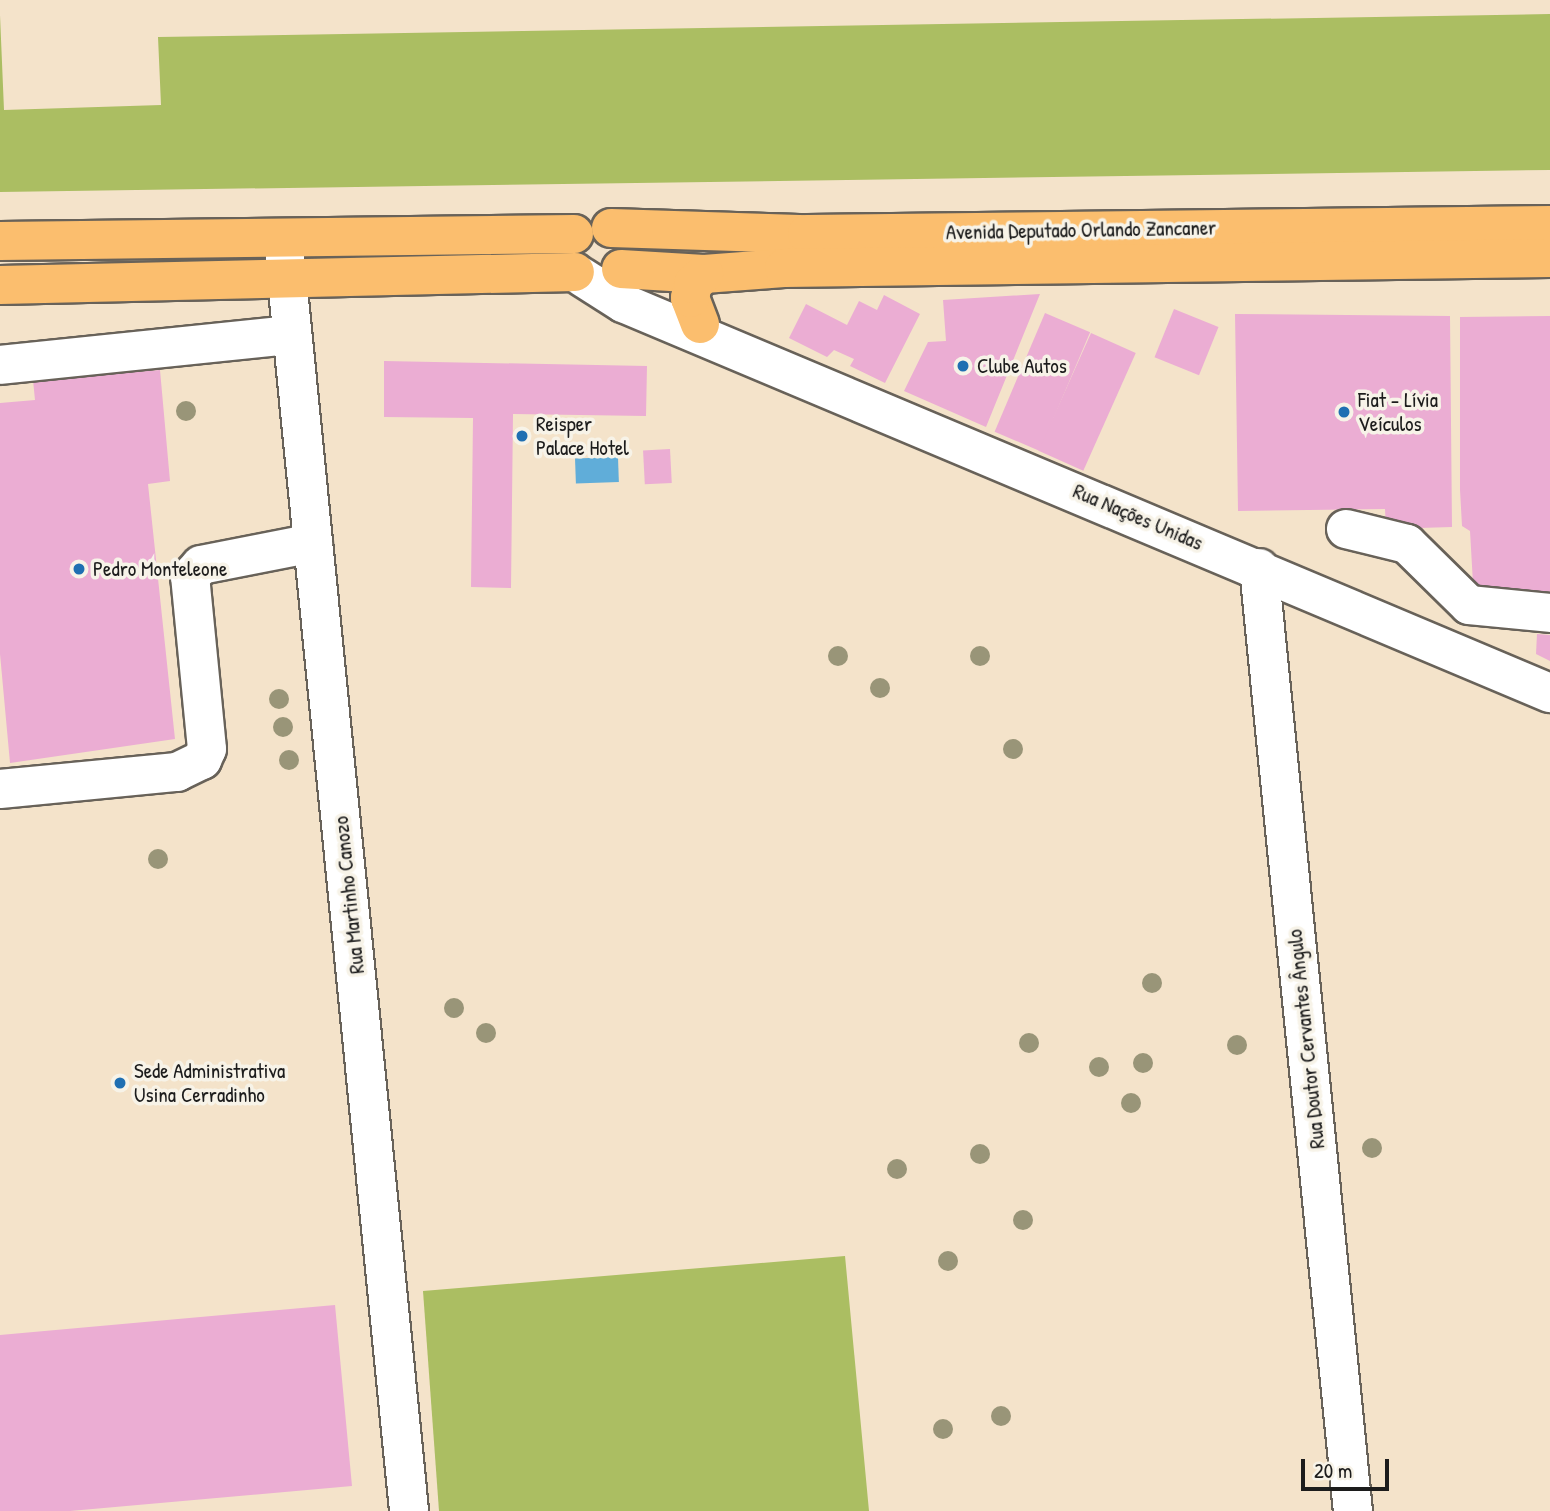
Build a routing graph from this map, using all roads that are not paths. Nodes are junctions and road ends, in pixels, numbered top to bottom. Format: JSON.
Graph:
{"nodes":[{"id":1,"x":1550,"y":225,"type":"edge"},
{"id":2,"x":611,"y":228,"type":"junction"},
{"id":3,"x":574,"y":234,"type":"junction"},
{"id":4,"x":195,"y":237,"type":"junction"},
{"id":5,"x":365,"y":237,"type":"junction"},
{"id":6,"x":282,"y":239,"type":"junction"},
{"id":7,"x":0,"y":241,"type":"edge"},
{"id":8,"x":1550,"y":258,"type":"edge"},
{"id":9,"x":621,"y":269,"type":"junction"},
{"id":10,"x":578,"y":274,"type":"junction"},
{"id":11,"x":704,"y":274,"type":"junction"},
{"id":12,"x":363,"y":276,"type":"junction"},
{"id":13,"x":287,"y":279,"type":"junction"},
{"id":14,"x":197,"y":281,"type":"junction"},
{"id":15,"x":0,"y":285,"type":"edge"},
{"id":16,"x":712,"y":333,"type":"junction"},
{"id":17,"x":291,"y":335,"type":"junction"},
{"id":18,"x":0,"y":365,"type":"edge"},
{"id":19,"x":1346,"y":529,"type":"dead end"},
{"id":20,"x":313,"y":542,"type":"junction"},
{"id":21,"x":1259,"y":568,"type":"junction"},
{"id":22,"x":1550,"y":613,"type":"edge"},
{"id":23,"x":1550,"y":693,"type":"edge"},
{"id":24,"x":0,"y":789,"type":"edge"},
{"id":25,"x":409,"y":1511,"type":"edge"},
{"id":26,"x":1353,"y":1511,"type":"edge"}],
"edges":[{"from":1,"to":2,"type":"main road","name":"Avenida Deputado Orlando Zancaner"},
{"from":2,"to":3,"type":"main road","name":"Avenida Deputado Orlando Zancaner"},
{"from":2,"to":9,"type":"main road"},
{"from":3,"to":5,"type":"main road","name":"Avenida Deputado Orlando Zancaner"},
{"from":3,"to":10,"type":"main road"},
{"from":4,"to":6,"type":"main road","name":"Avenida Deputado Orlando Zancaner"},
{"from":4,"to":7,"type":"main road","name":"Avenida Deputado Orlando Zancaner"},
{"from":4,"to":14,"type":"main road"},
{"from":5,"to":6,"type":"main road","name":"Avenida Deputado Orlando Zancaner"},
{"from":5,"to":12,"type":"main road"},
{"from":6,"to":13,"type":"street"},
{"from":8,"to":11,"type":"main road","name":"Avenida Deputado Orlando Zancaner"},
{"from":9,"to":10,"type":"main road","name":"Avenida Deputado Orlando Zancaner"},
{"from":9,"to":11,"type":"main road","name":"Avenida Deputado Orlando Zancaner"},
{"from":9,"to":16,"type":"street","name":"Rua Nações Unidas"},
{"from":10,"to":12,"type":"main road","name":"Avenida Deputado Orlando Zancaner"},
{"from":10,"to":16,"type":"street","name":"Rua Nações Unidas"},
{"from":11,"to":16,"type":"main road"},
{"from":12,"to":13,"type":"main road","name":"Avenida Deputado Orlando Zancaner"},
{"from":13,"to":14,"type":"main road","name":"Avenida Deputado Orlando Zancaner"},
{"from":13,"to":17,"type":"street","name":"Rua Martinho Canozo"},
{"from":14,"to":15,"type":"main road","name":"Avenida Deputado Orlando Zancaner"},
{"from":16,"to":21,"type":"street","name":"Rua Nações Unidas"},
{"from":17,"to":18,"type":"street"},
{"from":17,"to":20,"type":"street","name":"Rua Martinho Canozo"},
{"from":19,"to":22,"type":"street"},
{"from":20,"to":24,"type":"street"},
{"from":20,"to":25,"type":"street","name":"Rua Martinho Canozo"},
{"from":21,"to":23,"type":"street","name":"Rua Nações Unidas"},
{"from":21,"to":26,"type":"street","name":"Rua Doutor Cervantes Ângulo"}]}
